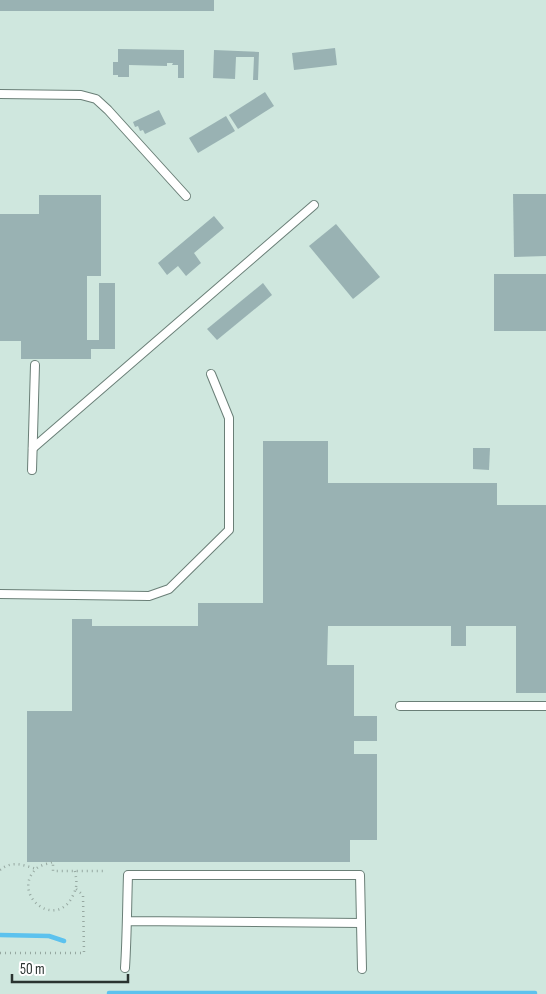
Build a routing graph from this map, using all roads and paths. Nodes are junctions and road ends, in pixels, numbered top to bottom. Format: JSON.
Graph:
{"nodes":[{"id":1,"x":0,"y":94,"type":"edge"},
{"id":2,"x":186,"y":196,"type":"dead end"},
{"id":3,"x":314,"y":205,"type":"dead end"},
{"id":4,"x":35,"y":365,"type":"dead end"},
{"id":5,"x":211,"y":374,"type":"dead end"},
{"id":6,"x":33,"y":448,"type":"junction"},
{"id":7,"x":32,"y":470,"type":"dead end"},
{"id":8,"x":0,"y":594,"type":"edge"},
{"id":9,"x":400,"y":706,"type":"dead end"},
{"id":10,"x":546,"y":706,"type":"edge"},
{"id":11,"x":36,"y":869,"type":"junction"},
{"id":12,"x":0,"y":870,"type":"edge"},
{"id":13,"x":75,"y":871,"type":"junction"},
{"id":14,"x":104,"y":871,"type":"dead end"},
{"id":15,"x":76,"y":888,"type":"junction"},
{"id":16,"x":127,"y":921,"type":"junction"},
{"id":17,"x":361,"y":923,"type":"junction"},
{"id":18,"x":0,"y":953,"type":"edge"},
{"id":19,"x":126,"y":968,"type":"dead end"},
{"id":20,"x":362,"y":969,"type":"dead end"}],
"edges":[{"from":1,"to":2,"type":"lane"},
{"from":3,"to":6,"type":"lane"},
{"from":4,"to":6,"type":"lane"},
{"from":5,"to":8,"type":"lane"},
{"from":6,"to":7,"type":"lane"},
{"from":9,"to":10,"type":"lane"},
{"from":11,"to":12,"type":"path"},
{"from":11,"to":13,"type":"path"},
{"from":11,"to":15,"type":"path"},
{"from":13,"to":14,"type":"path"},
{"from":13,"to":15,"type":"path"},
{"from":15,"to":18,"type":"path"},
{"from":16,"to":17,"type":"lane"},
{"from":16,"to":17,"type":"lane"},
{"from":16,"to":19,"type":"lane"},
{"from":17,"to":20,"type":"lane"}]}
